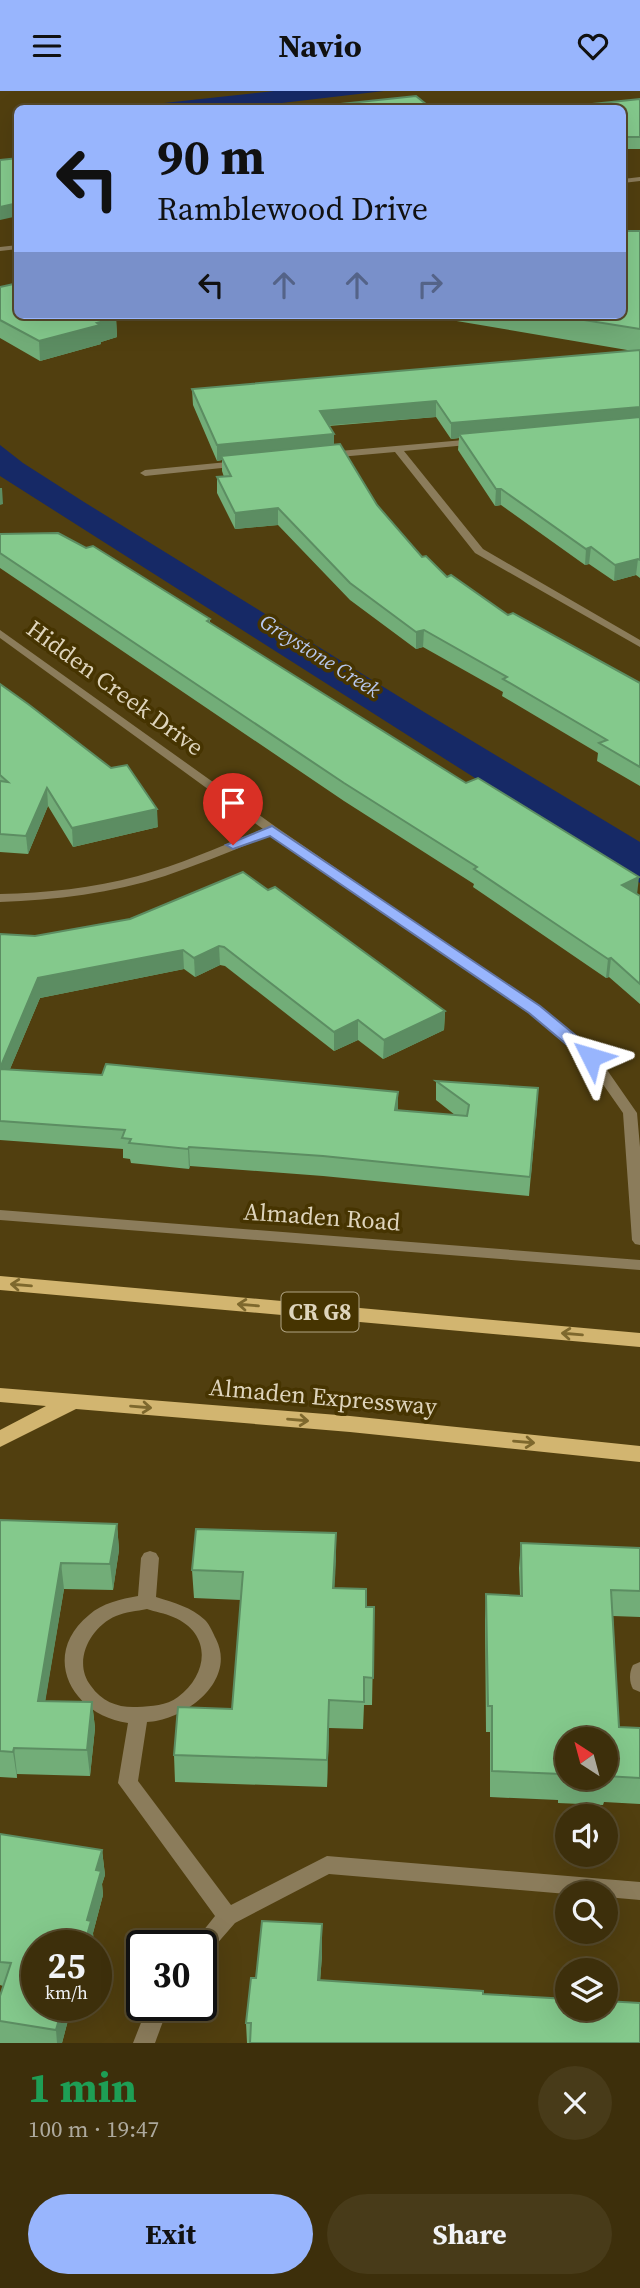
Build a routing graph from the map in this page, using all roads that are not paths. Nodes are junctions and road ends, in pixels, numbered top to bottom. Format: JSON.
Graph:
{"nodes":[{"id":1,"x":492,"y":440,"type":"edge"},
{"id":2,"x":398,"y":449,"type":"junction"},
{"id":3,"x":318,"y":456,"type":"edge"},
{"id":4,"x":252,"y":463,"type":"edge"},
{"id":5,"x":145,"y":473,"type":"dead end"},
{"id":6,"x":0,"y":633,"type":"edge"},
{"id":7,"x":640,"y":644,"type":"edge"},
{"id":8,"x":272,"y":830,"type":"junction"},
{"id":9,"x":0,"y":898,"type":"edge"},
{"id":10,"x":0,"y":1215,"type":"edge"},
{"id":11,"x":640,"y":1240,"type":"edge"},
{"id":12,"x":640,"y":1265,"type":"edge"},
{"id":13,"x":0,"y":1283,"type":"edge"},
{"id":14,"x":640,"y":1340,"type":"edge"},
{"id":15,"x":0,"y":1395,"type":"edge"},
{"id":16,"x":73,"y":1401,"type":"junction"},
{"id":17,"x":0,"y":1439,"type":"edge"},
{"id":18,"x":640,"y":1454,"type":"edge"},
{"id":19,"x":150,"y":1558,"type":"dead end"},
{"id":20,"x":147,"y":1602,"type":"junction"},
{"id":21,"x":640,"y":1670,"type":"edge"},
{"id":22,"x":640,"y":1684,"type":"edge"},
{"id":23,"x":139,"y":1716,"type":"junction"},
{"id":24,"x":640,"y":1891,"type":"edge"},
{"id":25,"x":228,"y":1917,"type":"junction"},
{"id":26,"x":216,"y":1930,"type":"edge"},
{"id":27,"x":153,"y":2021,"type":"edge"},
{"id":28,"x":144,"y":2043,"type":"edge"}],
"edges":[{"from":1,"to":2,"type":"street"},
{"from":2,"to":3,"type":"street"},
{"from":2,"to":7,"type":"street"},
{"from":4,"to":5,"type":"street"},
{"from":6,"to":8,"type":"street","name":"Hidden Creek Drive"},
{"from":8,"to":9,"type":"street"},
{"from":8,"to":11,"type":"street","name":"Hidden Creek Drive"},
{"from":10,"to":12,"type":"street","name":"Almaden Road"},
{"from":14,"to":13,"type":"main road","number":"CR G8","one_way":true},
{"from":15,"to":16,"type":"main road","name":"Almaden Expressway"},
{"from":16,"to":17,"type":"main road"},
{"from":16,"to":18,"type":"main road","name":"Almaden Expressway","one_way":true},
{"from":19,"to":20,"type":"street"},
{"from":20,"to":23,"type":"street"},
{"from":20,"to":23,"type":"street"},
{"from":21,"to":22,"type":"street"},
{"from":23,"to":25,"type":"street"},
{"from":24,"to":25,"type":"street"},
{"from":25,"to":26,"type":"street"},
{"from":27,"to":28,"type":"street"}]}
